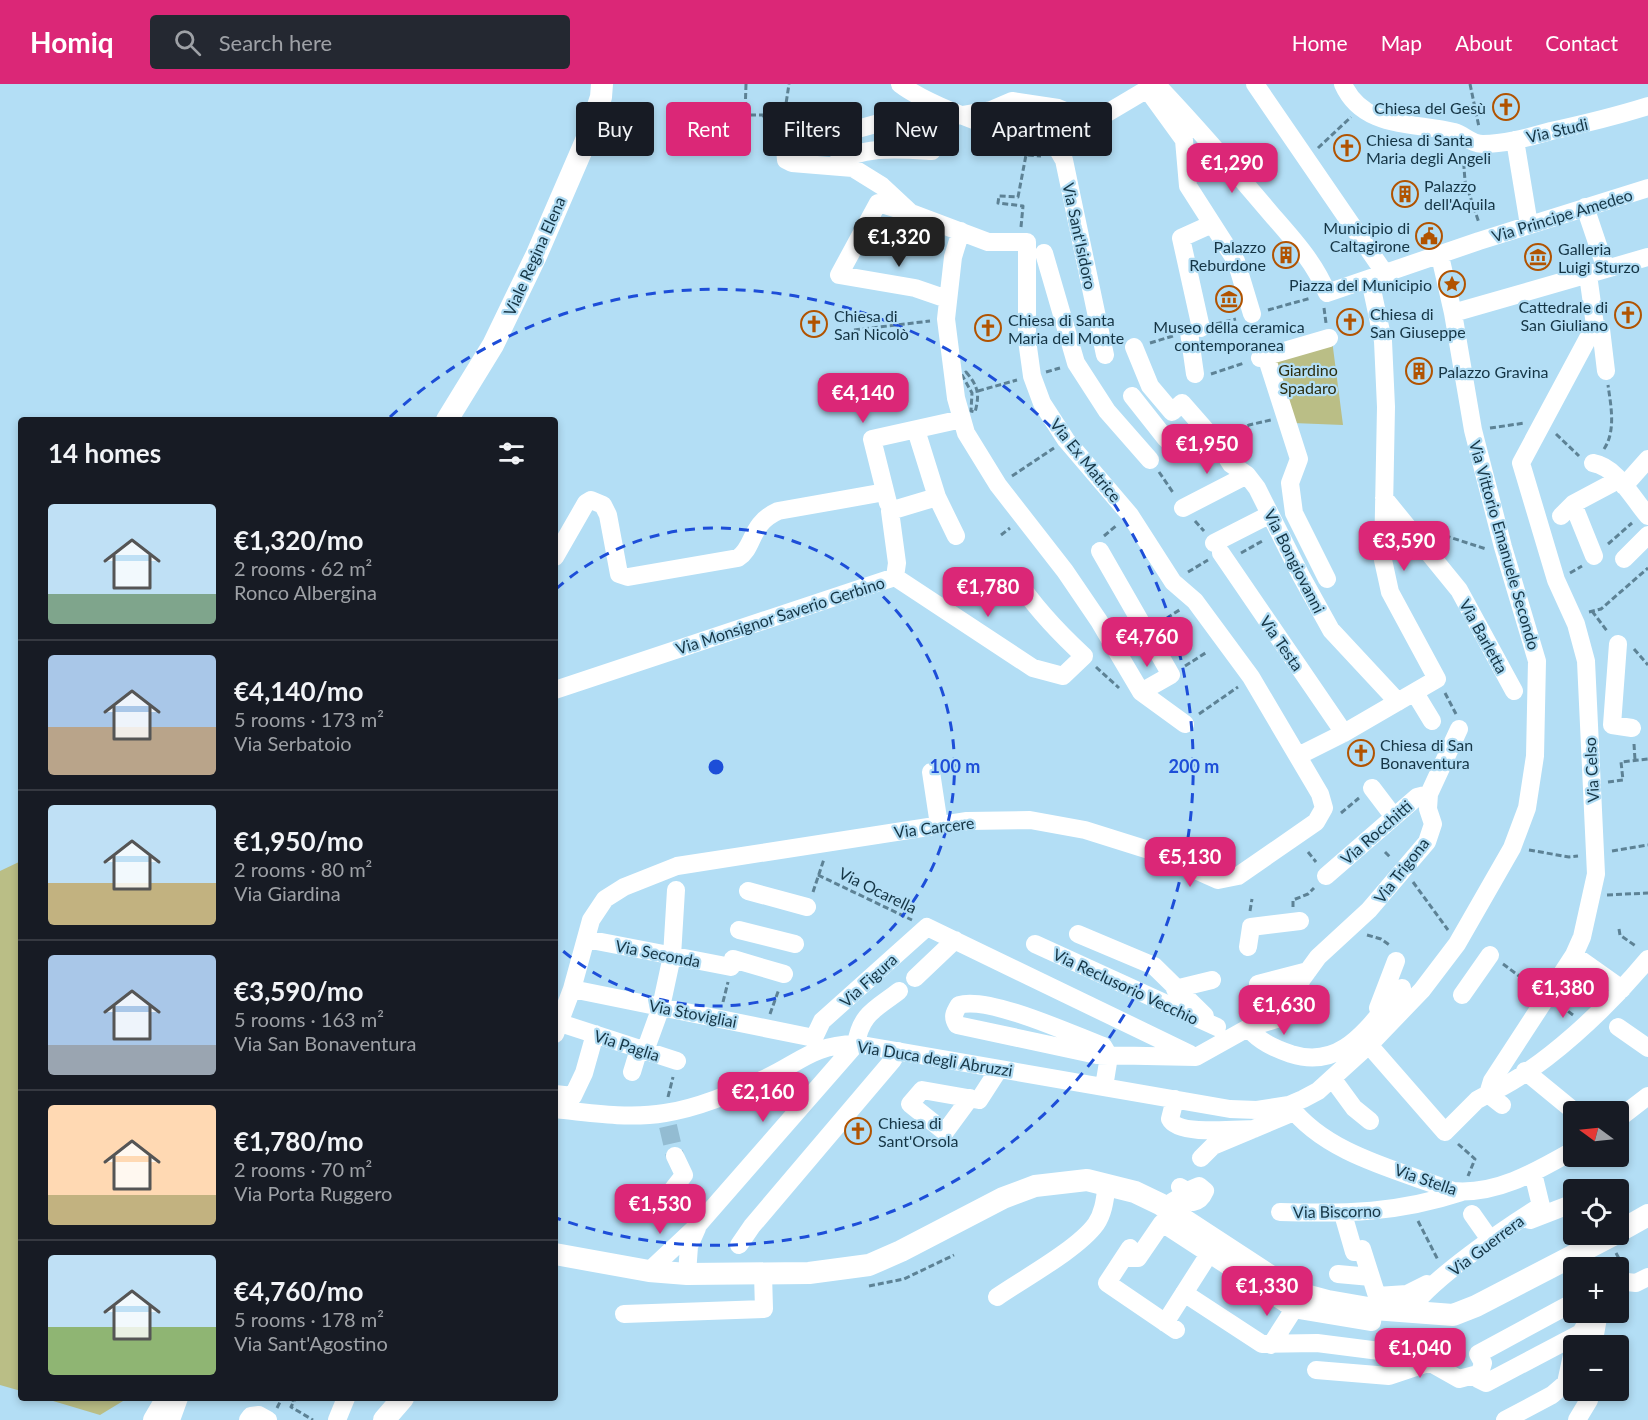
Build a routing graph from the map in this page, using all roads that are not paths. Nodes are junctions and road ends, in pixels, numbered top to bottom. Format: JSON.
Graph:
{"nodes":[{"id":1,"x":602,"y":84,"type":"edge"},
{"id":2,"x":900,"y":84,"type":"edge"},
{"id":3,"x":1255,"y":84,"type":"edge"},
{"id":4,"x":1342,"y":84,"type":"edge"},
{"id":5,"x":1151,"y":87,"type":"edge"},
{"id":6,"x":1648,"y":106,"type":"edge"},
{"id":7,"x":963,"y":114,"type":"junction"},
{"id":8,"x":1515,"y":140,"type":"junction"},
{"id":9,"x":874,"y":152,"type":"edge"},
{"id":10,"x":832,"y":166,"type":"junction"},
{"id":11,"x":1646,"y":188,"type":"edge"},
{"id":12,"x":1585,"y":207,"type":"junction"},
{"id":13,"x":911,"y":213,"type":"junction"},
{"id":14,"x":1212,"y":224,"type":"junction"},
{"id":15,"x":1529,"y":225,"type":"junction"},
{"id":16,"x":961,"y":231,"type":"junction"},
{"id":17,"x":1044,"y":254,"type":"dead end"},
{"id":18,"x":1440,"y":256,"type":"junction"},
{"id":19,"x":1648,"y":257,"type":"edge"},
{"id":20,"x":1606,"y":270,"type":"junction"},
{"id":21,"x":1386,"y":275,"type":"junction"},
{"id":22,"x":1588,"y":275,"type":"junction"},
{"id":23,"x":947,"y":299,"type":"junction"},
{"id":24,"x":1252,"y":314,"type":"dead end"},
{"id":25,"x":1454,"y":319,"type":"junction"},
{"id":26,"x":1595,"y":325,"type":"junction"},
{"id":27,"x":1329,"y":338,"type":"road end"},
{"id":28,"x":1134,"y":347,"type":"dead end"},
{"id":29,"x":1105,"y":355,"type":"dead end"},
{"id":30,"x":1606,"y":371,"type":"road end"},
{"id":31,"x":1195,"y":374,"type":"dead end"},
{"id":32,"x":1158,"y":387,"type":"junction"},
{"id":33,"x":1132,"y":396,"type":"junction"},
{"id":34,"x":1107,"y":411,"type":"junction"},
{"id":35,"x":449,"y":417,"type":"edge"},
{"id":36,"x":962,"y":419,"type":"junction"},
{"id":37,"x":916,"y":430,"type":"junction"},
{"id":38,"x":1166,"y":439,"type":"dead end"},
{"id":39,"x":1648,"y":459,"type":"edge"},
{"id":40,"x":1150,"y":460,"type":"dead end"},
{"id":41,"x":1593,"y":463,"type":"road end"},
{"id":42,"x":1247,"y":475,"type":"junction"},
{"id":43,"x":1621,"y":483,"type":"junction"},
{"id":44,"x":885,"y":492,"type":"junction"},
{"id":45,"x":937,"y":496,"type":"junction"},
{"id":46,"x":1384,"y":498,"type":"junction"},
{"id":47,"x":1184,"y":508,"type":"dead end"},
{"id":48,"x":890,"y":511,"type":"junction"},
{"id":49,"x":1269,"y":515,"type":"junction"},
{"id":50,"x":1648,"y":516,"type":"edge"},
{"id":51,"x":1648,"y":535,"type":"edge"},
{"id":52,"x":956,"y":536,"type":"dead end"},
{"id":53,"x":1100,"y":551,"type":"dead end"},
{"id":54,"x":558,"y":552,"type":"edge"},
{"id":55,"x":1594,"y":556,"type":"dead end"},
{"id":56,"x":1624,"y":560,"type":"dead end"},
{"id":57,"x":895,"y":577,"type":"junction"},
{"id":58,"x":1015,"y":577,"type":"dead end"},
{"id":59,"x":1327,"y":579,"type":"dead end"},
{"id":60,"x":1618,"y":644,"type":"dead end"},
{"id":61,"x":1137,"y":686,"type":"junction"},
{"id":62,"x":558,"y":689,"type":"edge"},
{"id":63,"x":1514,"y":691,"type":"dead end"},
{"id":64,"x":1415,"y":693,"type":"junction"},
{"id":65,"x":1398,"y":702,"type":"junction"},
{"id":66,"x":1432,"y":721,"type":"dead end"},
{"id":67,"x":1185,"y":724,"type":"road end"},
{"id":68,"x":1632,"y":728,"type":"dead end"},
{"id":69,"x":1459,"y":729,"type":"road end"},
{"id":70,"x":1344,"y":733,"type":"junction"},
{"id":71,"x":1298,"y":756,"type":"junction"},
{"id":72,"x":931,"y":772,"type":"dead end"},
{"id":73,"x":1372,"y":788,"type":"road end"},
{"id":74,"x":1429,"y":794,"type":"junction"},
{"id":75,"x":1394,"y":817,"type":"junction"},
{"id":76,"x":939,"y":825,"type":"junction"},
{"id":77,"x":1326,"y":876,"type":"road end"},
{"id":78,"x":676,"y":890,"type":"dead end"},
{"id":79,"x":747,"y":891,"type":"dead end"},
{"id":80,"x":807,"y":907,"type":"dead end"},
{"id":81,"x":1297,"y":922,"type":"road end"},
{"id":82,"x":739,"y":930,"type":"dead end"},
{"id":83,"x":1078,"y":934,"type":"dead end"},
{"id":84,"x":586,"y":939,"type":"junction"},
{"id":85,"x":955,"y":940,"type":"junction"},
{"id":86,"x":795,"y":944,"type":"dead end"},
{"id":87,"x":1035,"y":944,"type":"dead end"},
{"id":88,"x":1248,"y":948,"type":"dead end"},
{"id":89,"x":1643,"y":954,"type":"edge"},
{"id":90,"x":1490,"y":955,"type":"road end"},
{"id":91,"x":672,"y":956,"type":"junction"},
{"id":92,"x":1574,"y":956,"type":"junction"},
{"id":93,"x":1396,"y":961,"type":"dead end"},
{"id":94,"x":1308,"y":970,"type":"junction"},
{"id":95,"x":784,"y":974,"type":"dead end"},
{"id":96,"x":915,"y":978,"type":"dead end"},
{"id":97,"x":1212,"y":980,"type":"dead end"},
{"id":98,"x":1258,"y":984,"type":"dead end"},
{"id":99,"x":1402,"y":988,"type":"dead end"},
{"id":100,"x":572,"y":989,"type":"junction"},
{"id":101,"x":1175,"y":989,"type":"junction"},
{"id":102,"x":1622,"y":989,"type":"junction"},
{"id":103,"x":899,"y":991,"type":"dead end"},
{"id":104,"x":1462,"y":996,"type":"dead end"},
{"id":105,"x":661,"y":1007,"type":"junction"},
{"id":106,"x":559,"y":1018,"type":"edge"},
{"id":107,"x":1374,"y":1018,"type":"junction"},
{"id":108,"x":1618,"y":1027,"type":"dead end"},
{"id":109,"x":1248,"y":1028,"type":"junction"},
{"id":110,"x":595,"y":1034,"type":"junction"},
{"id":111,"x":1222,"y":1034,"type":"junction"},
{"id":112,"x":818,"y":1042,"type":"junction"},
{"id":113,"x":856,"y":1044,"type":"junction"},
{"id":114,"x":1369,"y":1046,"type":"junction"},
{"id":115,"x":1648,"y":1048,"type":"edge"},
{"id":116,"x":642,"y":1050,"type":"junction"},
{"id":117,"x":898,"y":1051,"type":"junction"},
{"id":118,"x":1109,"y":1056,"type":"junction"},
{"id":119,"x":1196,"y":1057,"type":"junction"},
{"id":120,"x":677,"y":1061,"type":"road end"},
{"id":121,"x":999,"y":1069,"type":"junction"},
{"id":122,"x":1526,"y":1071,"type":"junction"},
{"id":123,"x":632,"y":1072,"type":"dead end"},
{"id":124,"x":1332,"y":1078,"type":"junction"},
{"id":125,"x":1104,"y":1087,"type":"junction"},
{"id":126,"x":558,"y":1094,"type":"edge"},
{"id":127,"x":1488,"y":1094,"type":"junction"},
{"id":128,"x":970,"y":1098,"type":"dead end"},
{"id":129,"x":1175,"y":1099,"type":"junction"},
{"id":130,"x":1647,"y":1099,"type":"edge"},
{"id":131,"x":1563,"y":1102,"type":"edge"},
{"id":132,"x":1502,"y":1105,"type":"dead end"},
{"id":133,"x":558,"y":1109,"type":"edge"},
{"id":134,"x":1292,"y":1109,"type":"junction"},
{"id":135,"x":1629,"y":1111,"type":"edge"},
{"id":136,"x":1370,"y":1121,"type":"dead end"},
{"id":137,"x":1254,"y":1129,"type":"junction"},
{"id":138,"x":675,"y":1156,"type":"tunnel mouth"},
{"id":139,"x":1563,"y":1156,"type":"edge"},
{"id":140,"x":1200,"y":1158,"type":"dead end"},
{"id":141,"x":1533,"y":1173,"type":"junction"},
{"id":142,"x":1107,"y":1184,"type":"junction"},
{"id":143,"x":1180,"y":1186,"type":"dead end"},
{"id":144,"x":1464,"y":1192,"type":"junction"},
{"id":145,"x":662,"y":1203,"type":"dead end"},
{"id":146,"x":1563,"y":1208,"type":"edge"},
{"id":147,"x":1162,"y":1211,"type":"junction"},
{"id":148,"x":1280,"y":1212,"type":"dead end"},
{"id":149,"x":1342,"y":1214,"type":"junction"},
{"id":150,"x":1472,"y":1214,"type":"dead end"},
{"id":151,"x":1648,"y":1215,"type":"edge"},
{"id":152,"x":697,"y":1226,"type":"junction"},
{"id":153,"x":1629,"y":1226,"type":"edge"},
{"id":154,"x":1494,"y":1239,"type":"junction"},
{"id":155,"x":739,"y":1245,"type":"dead end"},
{"id":156,"x":1594,"y":1245,"type":"edge"},
{"id":157,"x":1209,"y":1254,"type":"junction"},
{"id":158,"x":558,"y":1255,"type":"edge"},
{"id":159,"x":649,"y":1271,"type":"junction"},
{"id":160,"x":687,"y":1274,"type":"junction"},
{"id":161,"x":763,"y":1274,"type":"junction"},
{"id":162,"x":1338,"y":1274,"type":"dead end"},
{"id":163,"x":1445,"y":1276,"type":"junction"},
{"id":164,"x":1371,"y":1277,"type":"junction"},
{"id":165,"x":1648,"y":1277,"type":"edge"},
{"id":166,"x":1629,"y":1281,"type":"edge"},
{"id":167,"x":1184,"y":1293,"type":"junction"},
{"id":168,"x":997,"y":1297,"type":"dead end"},
{"id":169,"x":1563,"y":1308,"type":"edge"},
{"id":170,"x":1294,"y":1309,"type":"junction"},
{"id":171,"x":1374,"y":1309,"type":"junction"},
{"id":172,"x":1409,"y":1312,"type":"junction"},
{"id":173,"x":624,"y":1314,"type":"dead end"},
{"id":174,"x":1405,"y":1343,"type":"dead end"},
{"id":175,"x":1271,"y":1345,"type":"junction"},
{"id":176,"x":1563,"y":1350,"type":"edge"},
{"id":177,"x":1424,"y":1359,"type":"junction"},
{"id":178,"x":1316,"y":1370,"type":"dead end"},
{"id":179,"x":1478,"y":1374,"type":"junction"},
{"id":180,"x":1563,"y":1386,"type":"edge"},
{"id":181,"x":165,"y":1401,"type":"edge"},
{"id":182,"x":178,"y":1401,"type":"edge"},
{"id":183,"x":345,"y":1401,"type":"edge"},
{"id":184,"x":400,"y":1401,"type":"edge"},
{"id":185,"x":1589,"y":1401,"type":"edge"},
{"id":186,"x":154,"y":1420,"type":"edge"},
{"id":187,"x":171,"y":1420,"type":"edge"},
{"id":188,"x":248,"y":1420,"type":"edge"},
{"id":189,"x":268,"y":1420,"type":"edge"},
{"id":190,"x":337,"y":1420,"type":"edge"},
{"id":191,"x":384,"y":1420,"type":"edge"},
{"id":192,"x":1505,"y":1420,"type":"edge"},
{"id":193,"x":1577,"y":1420,"type":"edge"}],
"edges":[{"from":1,"to":35,"type":"main road","name":"Viale Regina Elena"},
{"from":2,"to":7,"type":"street","name":"Via Sant'Isidoro"},
{"from":3,"to":21,"type":"street"},
{"from":4,"to":8,"type":"street","name":"Via Studi"},
{"from":5,"to":7,"type":"street"},
{"from":5,"to":14,"type":"street"},
{"from":5,"to":21,"type":"street","name":"Via Principe Amedeo"},
{"from":6,"to":8,"type":"street","name":"Via Studi"},
{"from":7,"to":10,"type":"street"},
{"from":7,"to":29,"type":"street","name":"Via Sant'Isidoro"},
{"from":8,"to":15,"type":"street"},
{"from":9,"to":10,"type":"street"},
{"from":10,"to":13,"type":"street"},
{"from":11,"to":12,"type":"street","name":"Via Principe Amedeo"},
{"from":12,"to":15,"type":"street","name":"Via Principe Amedeo"},
{"from":12,"to":20,"type":"street"},
{"from":13,"to":16,"type":"street"},
{"from":13,"to":23,"type":"street"},
{"from":14,"to":24,"type":"street"},
{"from":14,"to":31,"type":"street"},
{"from":15,"to":18,"type":"street","name":"Via Principe Amedeo"},
{"from":16,"to":23,"type":"street"},
{"from":16,"to":71,"type":"street","name":"Via Ex Matrice"},
{"from":17,"to":34,"type":"street"},
{"from":18,"to":21,"type":"street","name":"Via Principe Amedeo"},
{"from":18,"to":25,"type":"street","name":"Via Vittorio Emanuele Secondo"},
{"from":19,"to":20,"type":"street"},
{"from":20,"to":22,"type":"street"},
{"from":21,"to":46,"type":"street"},
{"from":22,"to":25,"type":"street"},
{"from":22,"to":26,"type":"street"},
{"from":23,"to":36,"type":"street"},
{"from":25,"to":114,"type":"street","name":"Via Vittorio Emanuele Secondo"},
{"from":26,"to":30,"type":"street"},
{"from":26,"to":92,"type":"street","name":"Via Celso"},
{"from":27,"to":59,"type":"street"},
{"from":28,"to":32,"type":"street","name":"Via Bongiovanni"},
{"from":32,"to":33,"type":"street"},
{"from":32,"to":42,"type":"street","name":"Via Bongiovanni"},
{"from":33,"to":34,"type":"street"},
{"from":33,"to":38,"type":"street"},
{"from":34,"to":40,"type":"street"},
{"from":36,"to":37,"type":"street"},
{"from":36,"to":61,"type":"street"},
{"from":37,"to":44,"type":"street","name":"Via Monsignor Saverio Gerbino"},
{"from":37,"to":45,"type":"street"},
{"from":39,"to":43,"type":"street"},
{"from":41,"to":43,"type":"street"},
{"from":42,"to":47,"type":"street"},
{"from":42,"to":49,"type":"street","name":"Via Bongiovanni"},
{"from":43,"to":50,"type":"street"},
{"from":43,"to":55,"type":"street"},
{"from":44,"to":48,"type":"street","name":"Via Monsignor Saverio Gerbino"},
{"from":44,"to":54,"type":"street"},
{"from":45,"to":48,"type":"street"},
{"from":45,"to":52,"type":"street"},
{"from":46,"to":63,"type":"street","name":"Via Barletta"},
{"from":46,"to":64,"type":"street"},
{"from":48,"to":57,"type":"street","name":"Via Monsignor Saverio Gerbino"},
{"from":49,"to":65,"type":"street","name":"Via Bongiovanni"},
{"from":49,"to":70,"type":"street","name":"Via Testa"},
{"from":51,"to":56,"type":"street"},
{"from":53,"to":61,"type":"street"},
{"from":57,"to":58,"type":"street"},
{"from":57,"to":62,"type":"street","name":"Via Monsignor Saverio Gerbino"},
{"from":60,"to":68,"type":"street"},
{"from":61,"to":67,"type":"street"},
{"from":64,"to":65,"type":"street"},
{"from":64,"to":66,"type":"street"},
{"from":65,"to":70,"type":"street"},
{"from":69,"to":74,"type":"street"},
{"from":70,"to":71,"type":"street"},
{"from":71,"to":76,"type":"street","name":"Via Carcere"},
{"from":72,"to":76,"type":"street"},
{"from":73,"to":75,"type":"street"},
{"from":74,"to":75,"type":"street","name":"Via Rocchitti"},
{"from":74,"to":94,"type":"street","name":"Via Trigona"},
{"from":75,"to":77,"type":"street","name":"Via Rocchitti"},
{"from":76,"to":84,"type":"street","name":"Via Carcere"},
{"from":78,"to":91,"type":"street"},
{"from":79,"to":80,"type":"street"},
{"from":81,"to":88,"type":"street"},
{"from":82,"to":86,"type":"street"},
{"from":83,"to":101,"type":"street"},
{"from":84,"to":91,"type":"street","name":"Via Seconda"},
{"from":84,"to":100,"type":"street","name":"Via Carcere"},
{"from":85,"to":96,"type":"street"},
{"from":85,"to":112,"type":"street","name":"Via Figura"},
{"from":85,"to":119,"type":"street"},
{"from":87,"to":111,"type":"street","name":"Via Reclusorio Vecchio"},
{"from":89,"to":102,"type":"street"},
{"from":90,"to":104,"type":"street"},
{"from":91,"to":95,"type":"street","name":"Via Seconda"},
{"from":91,"to":105,"type":"street"},
{"from":92,"to":102,"type":"street"},
{"from":92,"to":127,"type":"street","name":"Via Celso"},
{"from":93,"to":107,"type":"street"},
{"from":94,"to":98,"type":"street"},
{"from":94,"to":109,"type":"street","name":"Via Trigona"},
{"from":97,"to":101,"type":"street"},
{"from":99,"to":107,"type":"street"},
{"from":100,"to":105,"type":"street","name":"Via Stovigliai"},
{"from":100,"to":106,"type":"street","name":"Via Carcere"},
{"from":101,"to":111,"type":"street"},
{"from":102,"to":122,"type":"street"},
{"from":103,"to":113,"type":"street"},
{"from":105,"to":112,"type":"street","name":"Via Stovigliai"},
{"from":105,"to":116,"type":"street"},
{"from":106,"to":110,"type":"street","name":"Via Paglia"},
{"from":107,"to":109,"type":"street"},
{"from":108,"to":115,"type":"street"},
{"from":109,"to":111,"type":"street"},
{"from":110,"to":116,"type":"street","name":"Via Paglia"},
{"from":110,"to":126,"type":"street"},
{"from":111,"to":119,"type":"street"},
{"from":112,"to":113,"type":"street","name":"Via Duca degli Abruzzi"},
{"from":112,"to":133,"type":"street","name":"Via Duca degli Abruzzi"},
{"from":113,"to":117,"type":"street","name":"Via Duca degli Abruzzi"},
{"from":113,"to":152,"type":"street"},
{"from":114,"to":124,"type":"street","name":"Via Vittorio Emanuele Secondo"},
{"from":114,"to":127,"type":"street","name":"Via Celso"},
{"from":116,"to":120,"type":"street","name":"Via Paglia"},
{"from":116,"to":123,"type":"street"},
{"from":117,"to":121,"type":"street","name":"Via Duca degli Abruzzi"},
{"from":117,"to":155,"type":"street"},
{"from":118,"to":118,"type":"street"},
{"from":118,"to":119,"type":"street"},
{"from":118,"to":125,"type":"street"},
{"from":121,"to":125,"type":"street","name":"Via Duca degli Abruzzi"},
{"from":121,"to":128,"type":"street"},
{"from":122,"to":127,"type":"street"},
{"from":122,"to":131,"type":"street"},
{"from":124,"to":134,"type":"street","name":"Via Vittorio Emanuele Secondo"},
{"from":124,"to":136,"type":"street"},
{"from":125,"to":129,"type":"street","name":"Via Duca degli Abruzzi"},
{"from":127,"to":132,"type":"street"},
{"from":129,"to":134,"type":"street","name":"Via Duca degli Abruzzi"},
{"from":129,"to":137,"type":"street"},
{"from":130,"to":135,"type":"street"},
{"from":134,"to":137,"type":"street"},
{"from":134,"to":144,"type":"street","name":"Via Stella"},
{"from":137,"to":140,"type":"street"},
{"from":138,"to":145,"type":"street"},
{"from":139,"to":141,"type":"street","name":"Via Stella"},
{"from":141,"to":144,"type":"street","name":"Via Stella"},
{"from":141,"to":154,"type":"street","name":"Via Guerrera"},
{"from":142,"to":147,"type":"main road"},
{"from":142,"to":161,"type":"main road"},
{"from":142,"to":168,"type":"street"},
{"from":143,"to":147,"type":"street"},
{"from":144,"to":149,"type":"street","name":"Via Biscorno"},
{"from":146,"to":154,"type":"street"},
{"from":147,"to":157,"type":"street"},
{"from":147,"to":167,"type":"street"},
{"from":147,"to":171,"type":"main road"},
{"from":148,"to":149,"type":"street","name":"Via Biscorno"},
{"from":149,"to":164,"type":"street"},
{"from":150,"to":154,"type":"street"},
{"from":151,"to":153,"type":"main road"},
{"from":152,"to":159,"type":"street"},
{"from":152,"to":160,"type":"street"},
{"from":154,"to":163,"type":"street","name":"Via Guerrera"},
{"from":156,"to":172,"type":"main road"},
{"from":157,"to":167,"type":"street"},
{"from":157,"to":170,"type":"street"},
{"from":158,"to":159,"type":"main road"},
{"from":159,"to":160,"type":"main road"},
{"from":160,"to":161,"type":"main road"},
{"from":161,"to":173,"type":"street"},
{"from":162,"to":164,"type":"street"},
{"from":163,"to":164,"type":"street"},
{"from":163,"to":172,"type":"street","name":"Via Guerrera"},
{"from":165,"to":166,"type":"street"},
{"from":167,"to":175,"type":"street"},
{"from":169,"to":179,"type":"street"},
{"from":170,"to":171,"type":"street"},
{"from":170,"to":175,"type":"street"},
{"from":171,"to":172,"type":"main road"},
{"from":174,"to":177,"type":"street"},
{"from":175,"to":177,"type":"street"},
{"from":176,"to":179,"type":"street"},
{"from":177,"to":178,"type":"street"},
{"from":177,"to":179,"type":"street"},
{"from":180,"to":192,"type":"street"},
{"from":181,"to":186,"type":"main road"},
{"from":182,"to":187,"type":"street"},
{"from":183,"to":190,"type":"street"},
{"from":184,"to":191,"type":"main road"},
{"from":185,"to":193,"type":"street"},
{"from":188,"to":189,"type":"street"}]}
